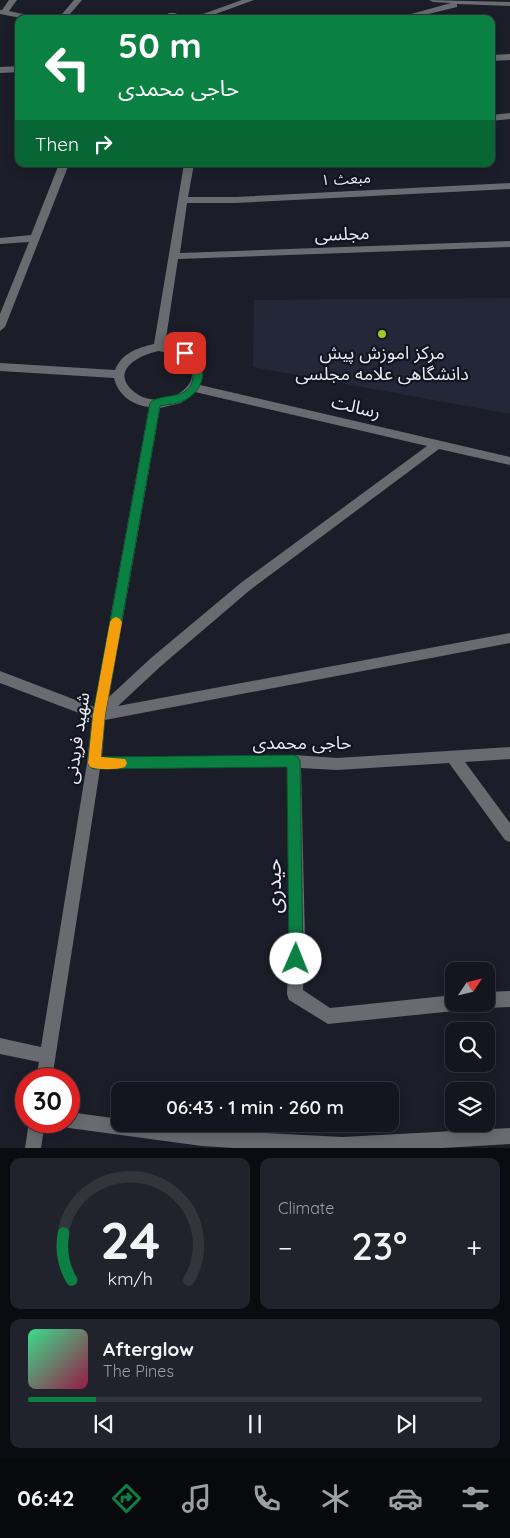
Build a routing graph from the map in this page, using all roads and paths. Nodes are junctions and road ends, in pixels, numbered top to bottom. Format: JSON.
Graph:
{"nodes":[{"id":1,"x":13,"y":0,"type":"edge"},
{"id":2,"x":78,"y":0,"type":"edge"},
{"id":3,"x":250,"y":0,"type":"edge"},
{"id":4,"x":433,"y":0,"type":"edge"},
{"id":5,"x":469,"y":2,"type":"junction"},
{"id":6,"x":510,"y":4,"type":"edge"},
{"id":7,"x":2,"y":12,"type":"edge"},
{"id":8,"x":19,"y":15,"type":"edge"},
{"id":9,"x":66,"y":15,"type":"edge"},
{"id":10,"x":205,"y":15,"type":"edge"},
{"id":11,"x":414,"y":15,"type":"edge"},
{"id":12,"x":510,"y":57,"type":"edge"},
{"id":13,"x":495,"y":58,"type":"edge"},
{"id":14,"x":15,"y":69,"type":"edge"},
{"id":15,"x":0,"y":70,"type":"edge"},
{"id":16,"x":510,"y":116,"type":"edge"},
{"id":17,"x":495,"y":118,"type":"edge"},
{"id":18,"x":63,"y":167,"type":"edge"},
{"id":19,"x":190,"y":167,"type":"edge"},
{"id":20,"x":510,"y":186,"type":"edge"},
{"id":21,"x":184,"y":200,"type":"junction"},
{"id":22,"x":35,"y":238,"type":"junction"},
{"id":23,"x":0,"y":240,"type":"edge"},
{"id":24,"x":510,"y":244,"type":"edge"},
{"id":25,"x":174,"y":256,"type":"junction"},
{"id":26,"x":0,"y":327,"type":"edge"},
{"id":27,"x":159,"y":347,"type":"junction"},
{"id":28,"x":0,"y":367,"type":"edge"},
{"id":29,"x":119,"y":374,"type":"junction"},
{"id":30,"x":194,"y":388,"type":"junction"},
{"id":31,"x":155,"y":403,"type":"junction"},
{"id":32,"x":438,"y":444,"type":"junction"},
{"id":33,"x":510,"y":461,"type":"edge"},
{"id":34,"x":510,"y":638,"type":"edge"},
{"id":35,"x":0,"y":677,"type":"edge"},
{"id":36,"x":99,"y":715,"type":"junction"},
{"id":37,"x":510,"y":753,"type":"edge"},
{"id":38,"x":452,"y":756,"type":"junction"},
{"id":39,"x":294,"y":761,"type":"junction"},
{"id":40,"x":94,"y":763,"type":"junction"},
{"id":41,"x":510,"y":835,"type":"edge"},
{"id":42,"x":510,"y":998,"type":"edge"},
{"id":43,"x":495,"y":999,"type":"edge"},
{"id":44,"x":445,"y":1004,"type":"edge"},
{"id":45,"x":0,"y":1046,"type":"edge"},
{"id":46,"x":48,"y":1056,"type":"junction"},
{"id":47,"x":46,"y":1068,"type":"edge"},
{"id":48,"x":80,"y":1121,"type":"edge"},
{"id":49,"x":35,"y":1133,"type":"edge"},
{"id":50,"x":510,"y":1136,"type":"edge"},
{"id":51,"x":32,"y":1148,"type":"edge"}],
"edges":[{"from":1,"to":7,"type":"street"},
{"from":2,"to":9,"type":"street"},
{"from":3,"to":10,"type":"street"},
{"from":4,"to":5,"type":"street"},
{"from":5,"to":6,"type":"street"},
{"from":5,"to":11,"type":"street"},
{"from":7,"to":8,"type":"street"},
{"from":12,"to":13,"type":"street"},
{"from":14,"to":15,"type":"street"},
{"from":16,"to":17,"type":"street"},
{"from":18,"to":22,"type":"street"},
{"from":19,"to":21,"type":"street"},
{"from":20,"to":21,"type":"street","name":"مبعث ۱"},
{"from":21,"to":25,"type":"street"},
{"from":22,"to":23,"type":"street"},
{"from":22,"to":26,"type":"street"},
{"from":24,"to":25,"type":"street","name":"مجلسی"},
{"from":25,"to":27,"type":"street"},
{"from":27,"to":29,"type":"street"},
{"from":27,"to":30,"type":"street"},
{"from":28,"to":29,"type":"street"},
{"from":29,"to":31,"type":"street"},
{"from":30,"to":31,"type":"street"},
{"from":30,"to":32,"type":"street","name":"رسالت"},
{"from":31,"to":36,"type":"street","name":"شهید فریدنی"},
{"from":32,"to":33,"type":"street","name":"رسالت"},
{"from":32,"to":36,"type":"street"},
{"from":34,"to":36,"type":"street"},
{"from":35,"to":36,"type":"street"},
{"from":36,"to":40,"type":"street","name":"شهید فریدنی"},
{"from":37,"to":38,"type":"street","name":"حاجی محمدی"},
{"from":38,"to":39,"type":"street","name":"حاجی محمدی"},
{"from":38,"to":41,"type":"street"},
{"from":39,"to":40,"type":"street","name":"حاجی محمدی"},
{"from":39,"to":44,"type":"street","name":"حیدری"},
{"from":40,"to":46,"type":"street","name":"شهید فریدنی"},
{"from":42,"to":43,"type":"street"},
{"from":45,"to":46,"type":"street"},
{"from":46,"to":47,"type":"street","name":"شهید فریدنی"},
{"from":48,"to":50,"type":"street"},
{"from":49,"to":51,"type":"street"}]}
